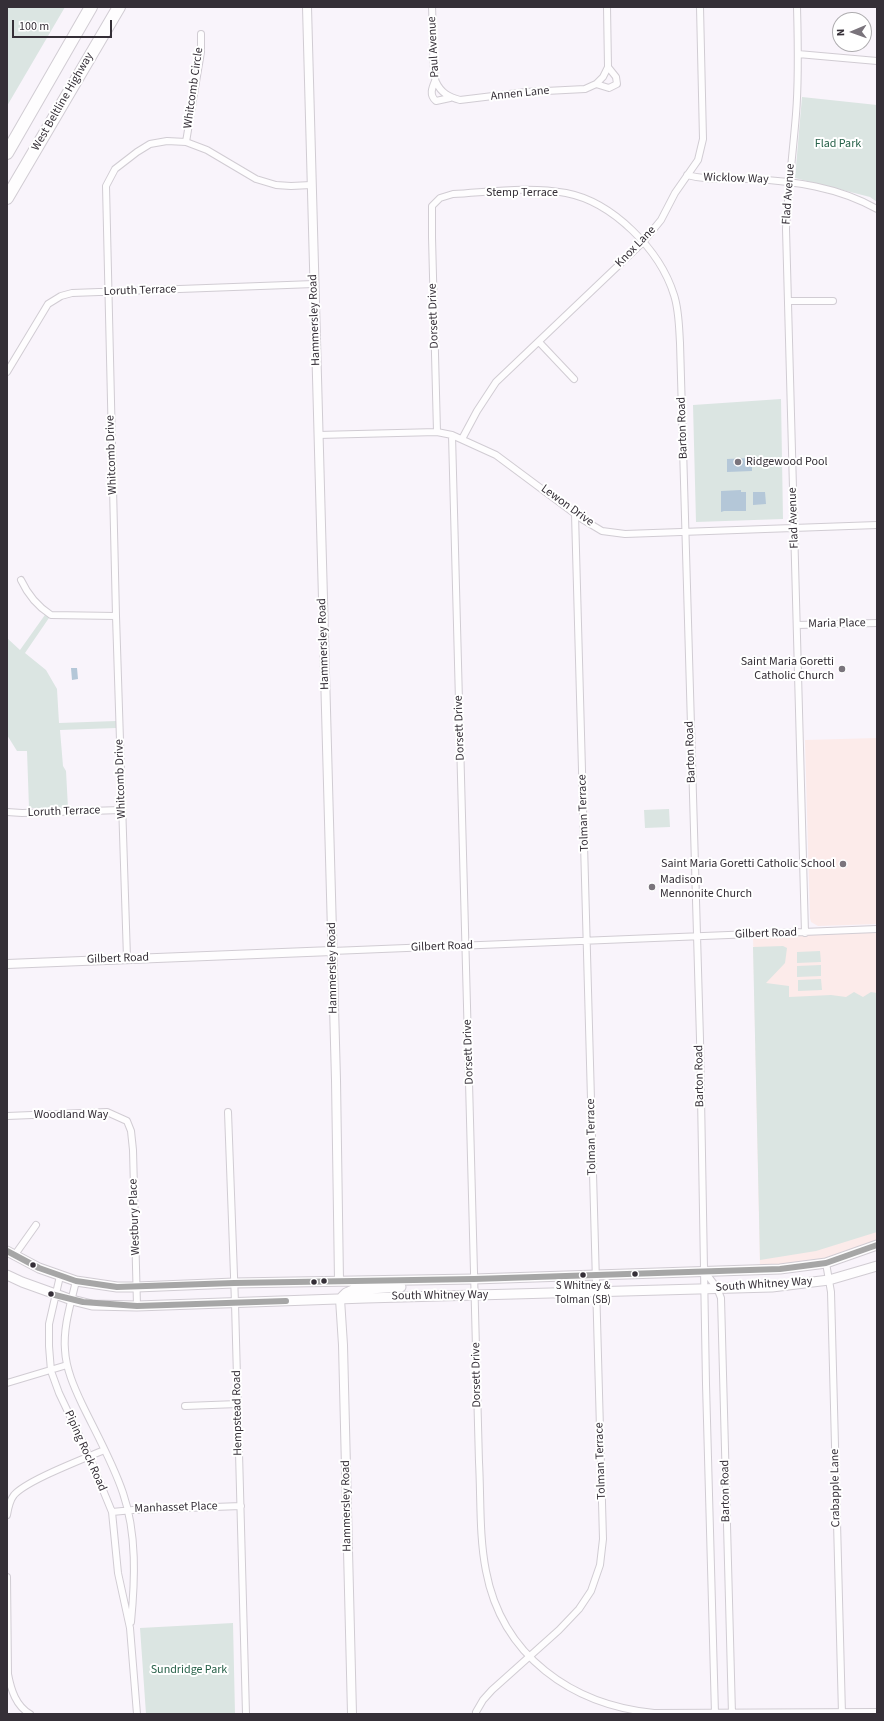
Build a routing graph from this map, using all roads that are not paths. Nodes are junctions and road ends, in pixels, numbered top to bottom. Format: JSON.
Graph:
{"nodes":[{"id":1,"x":91,"y":7,"type":"edge"},
{"id":2,"x":119,"y":7,"type":"edge"},
{"id":3,"x":307,"y":7,"type":"edge"},
{"id":4,"x":432,"y":7,"type":"edge"},
{"id":5,"x":607,"y":7,"type":"edge"},
{"id":6,"x":700,"y":7,"type":"edge"},
{"id":7,"x":797,"y":7,"type":"edge"},
{"id":8,"x":200,"y":34,"type":"dead end"},
{"id":9,"x":798,"y":54,"type":"junction"},
{"id":10,"x":877,"y":62,"type":"edge"},
{"id":11,"x":608,"y":67,"type":"junction"},
{"id":12,"x":435,"y":81,"type":"junction"},
{"id":13,"x":596,"y":84,"type":"junction"},
{"id":14,"x":450,"y":98,"type":"junction"},
{"id":15,"x":186,"y":142,"type":"junction"},
{"id":16,"x":7,"y":152,"type":"edge"},
{"id":17,"x":687,"y":175,"type":"junction"},
{"id":18,"x":789,"y":181,"type":"junction"},
{"id":19,"x":312,"y":185,"type":"junction"},
{"id":20,"x":7,"y":198,"type":"edge"},
{"id":21,"x":436,"y":202,"type":"joint"},
{"id":22,"x":877,"y":209,"type":"edge"},
{"id":23,"x":643,"y":242,"type":"junction"},
{"id":24,"x":314,"y":284,"type":"junction"},
{"id":25,"x":108,"y":292,"type":"junction"},
{"id":26,"x":788,"y":301,"type":"junction"},
{"id":27,"x":833,"y":301,"type":"dead end"},
{"id":28,"x":539,"y":342,"type":"junction"},
{"id":29,"x":7,"y":372,"type":"edge"},
{"id":30,"x":574,"y":379,"type":"dead end"},
{"id":31,"x":437,"y":432,"type":"junction"},
{"id":32,"x":318,"y":435,"type":"junction"},
{"id":33,"x":452,"y":435,"type":"junction"},
{"id":34,"x":462,"y":439,"type":"junction"},
{"id":35,"x":575,"y":514,"type":"junction"},
{"id":36,"x":877,"y":525,"type":"edge"},
{"id":37,"x":794,"y":528,"type":"junction"},
{"id":38,"x":685,"y":533,"type":"junction"},
{"id":39,"x":21,"y":580,"type":"dead end"},
{"id":40,"x":116,"y":616,"type":"junction"},
{"id":41,"x":877,"y":623,"type":"edge"},
{"id":42,"x":797,"y":625,"type":"junction"},
{"id":43,"x":122,"y":810,"type":"junction"},
{"id":44,"x":7,"y":812,"type":"edge"},
{"id":45,"x":877,"y":929,"type":"edge"},
{"id":46,"x":805,"y":933,"type":"junction"},
{"id":47,"x":697,"y":937,"type":"junction"},
{"id":48,"x":587,"y":941,"type":"junction"},
{"id":49,"x":466,"y":946,"type":"junction"},
{"id":50,"x":332,"y":951,"type":"junction"},
{"id":51,"x":127,"y":958,"type":"junction"},
{"id":52,"x":7,"y":964,"type":"edge"},
{"id":53,"x":228,"y":1112,"type":"dead end"},
{"id":54,"x":7,"y":1116,"type":"edge"},
{"id":55,"x":130,"y":1128,"type":"joint"},
{"id":56,"x":36,"y":1225,"type":"dead end"},
{"id":57,"x":877,"y":1245,"type":"edge"},
{"id":58,"x":11,"y":1254,"type":"edge"},
{"id":59,"x":826,"y":1263,"type":"junction"},
{"id":60,"x":877,"y":1266,"type":"edge"},
{"id":61,"x":705,"y":1272,"type":"junction"},
{"id":62,"x":7,"y":1275,"type":"edge"},
{"id":63,"x":596,"y":1275,"type":"junction"},
{"id":64,"x":60,"y":1276,"type":"junction"},
{"id":65,"x":474,"y":1279,"type":"junction"},
{"id":66,"x":434,"y":1280,"type":"junction"},
{"id":67,"x":829,"y":1280,"type":"junction"},
{"id":68,"x":76,"y":1281,"type":"junction"},
{"id":69,"x":339,"y":1281,"type":"junction"},
{"id":70,"x":234,"y":1283,"type":"junction"},
{"id":71,"x":137,"y":1287,"type":"junction"},
{"id":72,"x":704,"y":1288,"type":"junction"},
{"id":73,"x":717,"y":1288,"type":"junction"},
{"id":74,"x":596,"y":1291,"type":"junction"},
{"id":75,"x":55,"y":1295,"type":"junction"},
{"id":76,"x":474,"y":1295,"type":"junction"},
{"id":77,"x":340,"y":1299,"type":"junction"},
{"id":78,"x":72,"y":1300,"type":"junction"},
{"id":79,"x":235,"y":1303,"type":"junction"},
{"id":80,"x":137,"y":1306,"type":"junction"},
{"id":81,"x":67,"y":1366,"type":"junction"},
{"id":82,"x":51,"y":1371,"type":"junction"},
{"id":83,"x":7,"y":1383,"type":"edge"},
{"id":84,"x":238,"y":1404,"type":"junction"},
{"id":85,"x":185,"y":1406,"type":"dead end"},
{"id":86,"x":104,"y":1450,"type":"junction"},
{"id":87,"x":89,"y":1456,"type":"junction"},
{"id":88,"x":240,"y":1506,"type":"junction"},
{"id":89,"x":127,"y":1510,"type":"junction"},
{"id":90,"x":112,"y":1512,"type":"junction"},
{"id":91,"x":7,"y":1515,"type":"edge"},
{"id":92,"x":7,"y":1577,"type":"edge"},
{"id":93,"x":130,"y":1628,"type":"junction"},
{"id":94,"x":529,"y":1656,"type":"junction"},
{"id":95,"x":476,"y":1712,"type":"dead end"},
{"id":96,"x":877,"y":1712,"type":"edge"},
{"id":97,"x":842,"y":1713,"type":"edge"},
{"id":98,"x":30,"y":1714,"type":"edge"},
{"id":99,"x":137,"y":1714,"type":"edge"},
{"id":100,"x":246,"y":1714,"type":"edge"},
{"id":101,"x":352,"y":1714,"type":"edge"},
{"id":102,"x":715,"y":1714,"type":"edge"},
{"id":103,"x":732,"y":1714,"type":"edge"}],
"edges":[{"from":1,"to":16,"type":"highway","name":"West Beltline Highway"},
{"from":2,"to":20,"type":"highway","name":"West Beltline Highway"},
{"from":3,"to":19,"type":"street","name":"Hammersley Road"},
{"from":4,"to":12,"type":"street","name":"Paul Avenue"},
{"from":5,"to":11,"type":"street"},
{"from":6,"to":17,"type":"street","name":"Knox Lane"},
{"from":7,"to":9,"type":"street","name":"Flad Avenue"},
{"from":8,"to":15,"type":"street","name":"Whitcomb Circle"},
{"from":9,"to":10,"type":"street"},
{"from":9,"to":18,"type":"street","name":"Flad Avenue"},
{"from":11,"to":13,"type":"street","name":"Annen Lane"},
{"from":11,"to":13,"type":"street"},
{"from":12,"to":14,"type":"street","name":"Paul Avenue"},
{"from":12,"to":14,"type":"street","name":"Annen Lane"},
{"from":13,"to":14,"type":"street","name":"Annen Lane"},
{"from":15,"to":19,"type":"street","name":"Whitcomb Drive"},
{"from":15,"to":25,"type":"street","name":"Whitcomb Drive"},
{"from":17,"to":18,"type":"street","name":"Wicklow Way"},
{"from":17,"to":23,"type":"street","name":"Knox Lane"},
{"from":18,"to":22,"type":"street","name":"Wicklow Way"},
{"from":18,"to":26,"type":"street","name":"Flad Avenue"},
{"from":19,"to":24,"type":"street","name":"Hammersley Road"},
{"from":21,"to":23,"type":"street","name":"Stemp Terrace"},
{"from":21,"to":31,"type":"street","name":"Dorsett Drive"},
{"from":23,"to":28,"type":"street","name":"Knox Lane"},
{"from":23,"to":38,"type":"street","name":"Barton Road"},
{"from":24,"to":25,"type":"street","name":"Loruth Terrace"},
{"from":24,"to":32,"type":"street","name":"Hammersley Road"},
{"from":25,"to":29,"type":"street","name":"Loruth Terrace"},
{"from":25,"to":40,"type":"street","name":"Whitcomb Drive"},
{"from":26,"to":27,"type":"street"},
{"from":26,"to":37,"type":"street","name":"Flad Avenue"},
{"from":28,"to":30,"type":"street"},
{"from":28,"to":34,"type":"street","name":"Knox Lane"},
{"from":31,"to":32,"type":"street","name":"Lewon Drive"},
{"from":31,"to":33,"type":"street","name":"Lewon Drive"},
{"from":32,"to":50,"type":"street","name":"Hammersley Road"},
{"from":33,"to":34,"type":"street","name":"Lewon Drive"},
{"from":33,"to":49,"type":"street","name":"Dorsett Drive"},
{"from":34,"to":35,"type":"street","name":"Lewon Drive"},
{"from":35,"to":38,"type":"street","name":"Lewon Drive"},
{"from":35,"to":48,"type":"street","name":"Tolman Terrace"},
{"from":36,"to":37,"type":"street","name":"Lewon Drive"},
{"from":37,"to":38,"type":"street","name":"Lewon Drive"},
{"from":37,"to":42,"type":"street","name":"Flad Avenue"},
{"from":38,"to":47,"type":"street","name":"Barton Road"},
{"from":39,"to":40,"type":"street"},
{"from":40,"to":43,"type":"street","name":"Whitcomb Drive"},
{"from":41,"to":42,"type":"street","name":"Maria Place"},
{"from":42,"to":46,"type":"street","name":"Flad Avenue"},
{"from":43,"to":44,"type":"street","name":"Loruth Terrace"},
{"from":43,"to":51,"type":"street","name":"Whitcomb Drive"},
{"from":45,"to":46,"type":"street","name":"Gilbert Road"},
{"from":46,"to":47,"type":"street","name":"Gilbert Road"},
{"from":47,"to":48,"type":"street","name":"Gilbert Road"},
{"from":47,"to":61,"type":"street","name":"Barton Road"},
{"from":48,"to":49,"type":"street","name":"Gilbert Road"},
{"from":48,"to":63,"type":"street","name":"Tolman Terrace"},
{"from":49,"to":50,"type":"street","name":"Gilbert Road"},
{"from":49,"to":65,"type":"street","name":"Dorsett Drive"},
{"from":50,"to":51,"type":"street","name":"Gilbert Road"},
{"from":50,"to":69,"type":"street","name":"Hammersley Road"},
{"from":51,"to":52,"type":"street","name":"Gilbert Road"},
{"from":53,"to":70,"type":"street","name":"Hempstead Road"},
{"from":54,"to":55,"type":"street","name":"Woodland Way"},
{"from":55,"to":71,"type":"street","name":"Westbury Place"},
{"from":56,"to":58,"type":"street"},
{"from":57,"to":59,"type":"main road","name":"South Whitney Way"},
{"from":58,"to":64,"type":"main road","name":"South Whitney Way"},
{"from":59,"to":61,"type":"main road","name":"South Whitney Way"},
{"from":59,"to":67,"type":"street","name":"Crabapple Lane"},
{"from":60,"to":67,"type":"main road","name":"South Whitney Way"},
{"from":61,"to":63,"type":"main road","name":"South Whitney Way"},
{"from":61,"to":72,"type":"street","name":"Barton Road"},
{"from":61,"to":73,"type":"street","name":"Barton Road"},
{"from":62,"to":75,"type":"main road","name":"South Whitney Way"},
{"from":63,"to":65,"type":"main road","name":"South Whitney Way"},
{"from":63,"to":74,"type":"street","name":"Tolman Terrace"},
{"from":64,"to":68,"type":"main road","name":"South Whitney Way"},
{"from":64,"to":75,"type":"street","name":"Piping Rock Road"},
{"from":65,"to":66,"type":"main road","name":"South Whitney Way"},
{"from":65,"to":76,"type":"street","name":"Dorsett Drive"},
{"from":66,"to":69,"type":"main road","name":"South Whitney Way"},
{"from":66,"to":77,"type":"main road"},
{"from":67,"to":73,"type":"main road","name":"South Whitney Way"},
{"from":67,"to":97,"type":"street","name":"Crabapple Lane"},
{"from":68,"to":71,"type":"main road","name":"South Whitney Way"},
{"from":68,"to":78,"type":"street","name":"Piping Rock Road"},
{"from":69,"to":70,"type":"main road","name":"South Whitney Way"},
{"from":70,"to":71,"type":"main road","name":"South Whitney Way"},
{"from":70,"to":79,"type":"street","name":"Hempstead Road"},
{"from":71,"to":80,"type":"street","name":"Westbury Place"},
{"from":72,"to":73,"type":"main road","name":"South Whitney Way"},
{"from":72,"to":74,"type":"main road","name":"South Whitney Way"},
{"from":72,"to":102,"type":"street","name":"Barton Road"},
{"from":73,"to":103,"type":"street","name":"Barton Road"},
{"from":74,"to":76,"type":"main road","name":"South Whitney Way"},
{"from":74,"to":94,"type":"street","name":"Tolman Terrace"},
{"from":75,"to":78,"type":"main road","name":"South Whitney Way"},
{"from":75,"to":82,"type":"street","name":"Piping Rock Road"},
{"from":76,"to":77,"type":"main road","name":"South Whitney Way"},
{"from":76,"to":94,"type":"street","name":"Dorsett Drive"},
{"from":77,"to":79,"type":"main road","name":"South Whitney Way"},
{"from":77,"to":101,"type":"street","name":"Hammersley Road"},
{"from":78,"to":80,"type":"main road","name":"South Whitney Way"},
{"from":78,"to":81,"type":"street","name":"Piping Rock Road"},
{"from":79,"to":80,"type":"main road","name":"South Whitney Way"},
{"from":79,"to":84,"type":"street","name":"Hempstead Road"},
{"from":81,"to":82,"type":"street"},
{"from":81,"to":86,"type":"street","name":"Piping Rock Road"},
{"from":82,"to":83,"type":"street"},
{"from":82,"to":87,"type":"street","name":"Piping Rock Road"},
{"from":84,"to":85,"type":"street"},
{"from":84,"to":88,"type":"street","name":"Hempstead Road"},
{"from":86,"to":87,"type":"street"},
{"from":86,"to":89,"type":"street","name":"Piping Rock Road"},
{"from":87,"to":90,"type":"street","name":"Piping Rock Road"},
{"from":87,"to":91,"type":"street"},
{"from":88,"to":89,"type":"street","name":"Manhasset Place"},
{"from":88,"to":100,"type":"street","name":"Hempstead Road"},
{"from":89,"to":90,"type":"street","name":"Manhasset Place"},
{"from":89,"to":93,"type":"street","name":"Piping Rock Road"},
{"from":90,"to":93,"type":"street","name":"Piping Rock Road"},
{"from":92,"to":98,"type":"street"},
{"from":93,"to":99,"type":"street","name":"Piping Rock Road"},
{"from":94,"to":95,"type":"street","name":"Tolman Terrace"},
{"from":94,"to":102,"type":"street","name":"Dorsett Drive"},
{"from":96,"to":97,"type":"street","name":"Dorsett Drive"},
{"from":97,"to":103,"type":"street","name":"Dorsett Drive"},
{"from":102,"to":103,"type":"street","name":"Dorsett Drive"}]}
